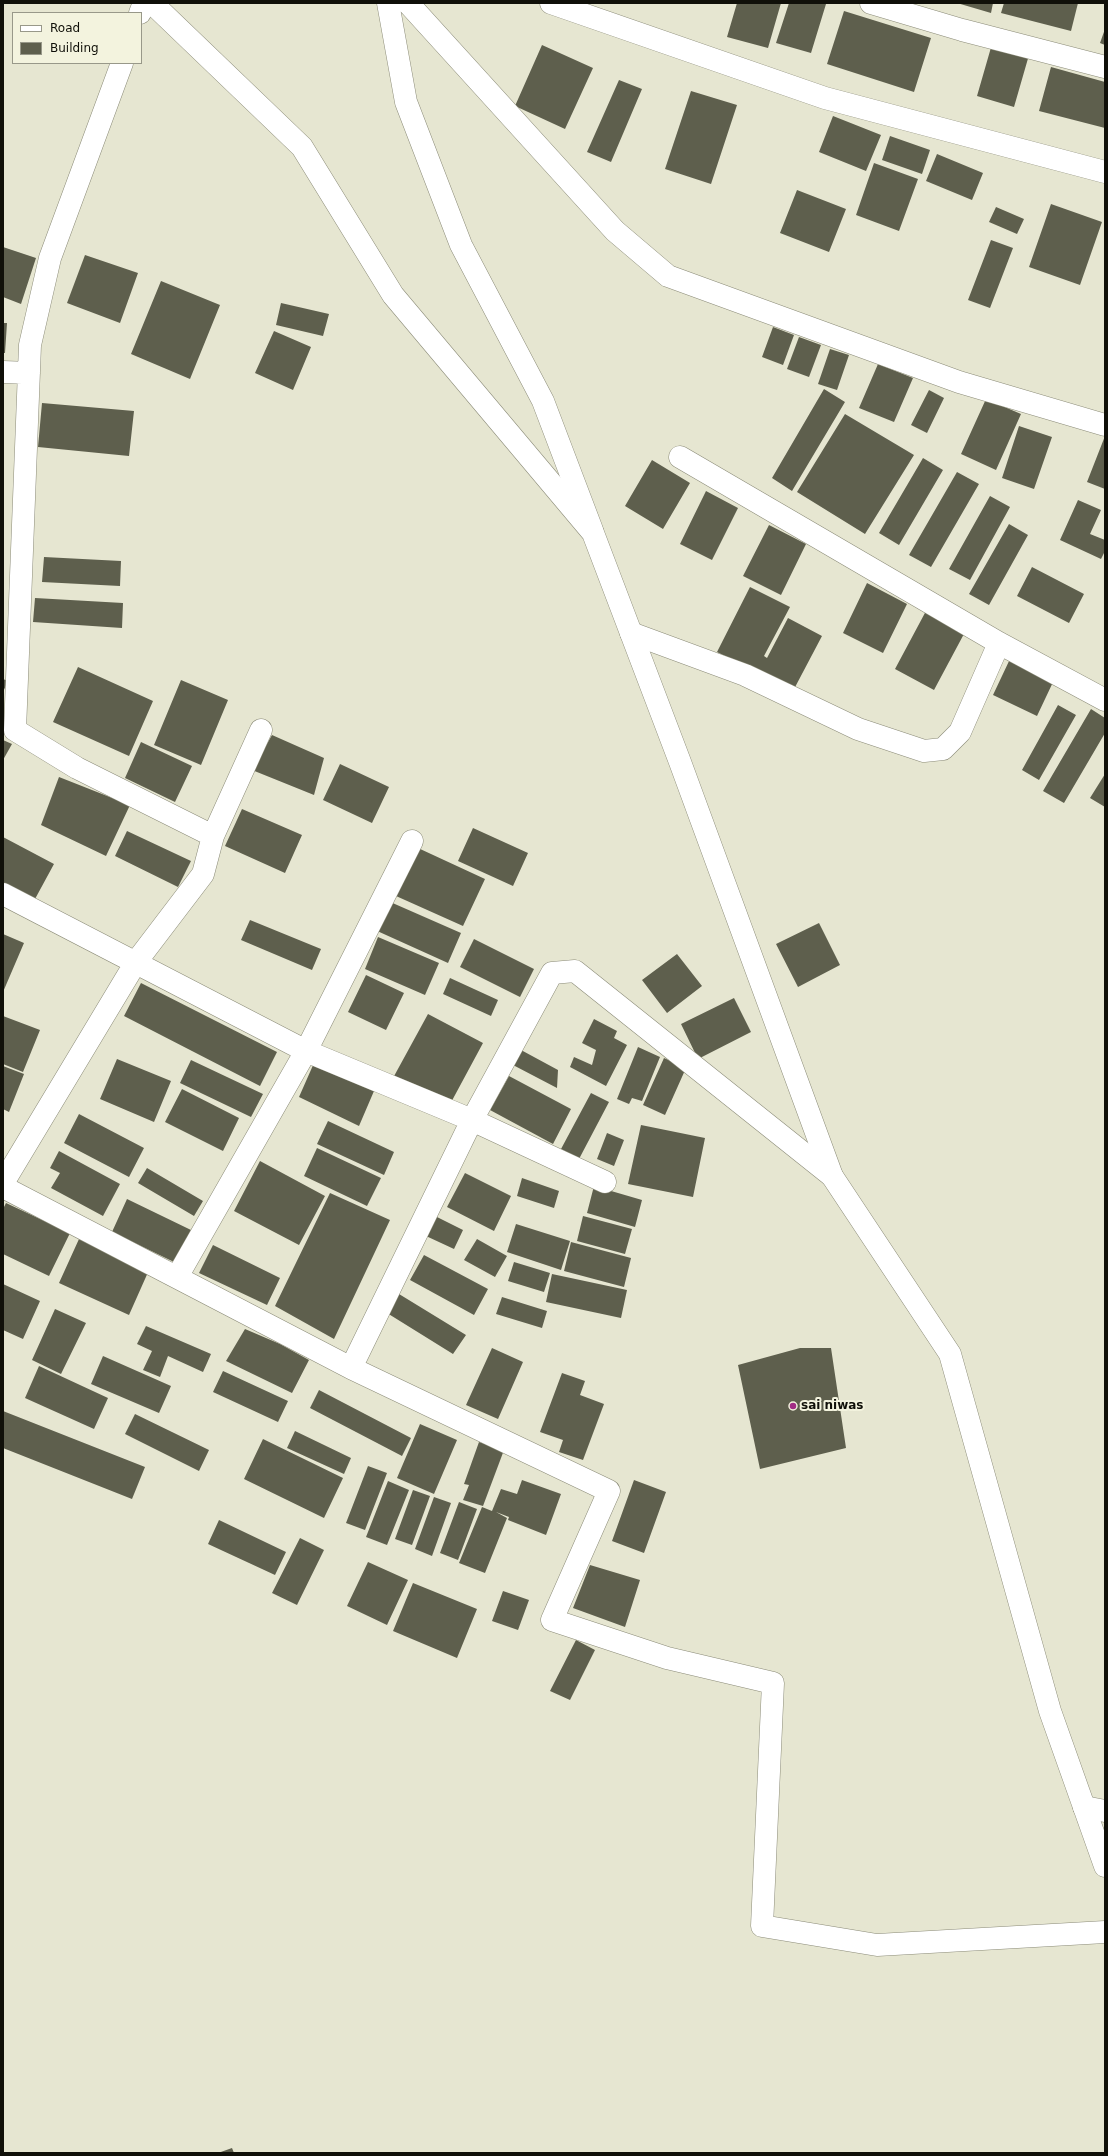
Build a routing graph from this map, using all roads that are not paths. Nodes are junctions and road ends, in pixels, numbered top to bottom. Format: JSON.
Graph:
{"nodes":[{"id":1,"x":152,"y":3,"type":"edge"},
{"id":2,"x":388,"y":3,"type":"edge"},
{"id":3,"x":408,"y":3,"type":"edge"},
{"id":4,"x":552,"y":3,"type":"edge"},
{"id":5,"x":871,"y":3,"type":"edge"},
{"id":6,"x":122,"y":64,"type":"edge"},
{"id":7,"x":1105,"y":67,"type":"edge"},
{"id":8,"x":1105,"y":172,"type":"edge"},
{"id":9,"x":3,"y":372,"type":"edge"},
{"id":10,"x":29,"y":373,"type":"junction"},
{"id":11,"x":1105,"y":425,"type":"edge"},
{"id":12,"x":680,"y":457,"type":"dead end"},
{"id":13,"x":593,"y":532,"type":"junction"},
{"id":14,"x":631,"y":633,"type":"junction"},
{"id":15,"x":1000,"y":643,"type":"junction"},
{"id":16,"x":1105,"y":700,"type":"edge"},
{"id":17,"x":261,"y":730,"type":"dead end"},
{"id":18,"x":213,"y":836,"type":"junction"},
{"id":19,"x":412,"y":841,"type":"dead end"},
{"id":20,"x":3,"y":894,"type":"edge"},
{"id":21,"x":136,"y":962,"type":"junction"},
{"id":22,"x":306,"y":1052,"type":"junction"},
{"id":23,"x":472,"y":1120,"type":"junction"},
{"id":24,"x":832,"y":1176,"type":"junction"},
{"id":25,"x":605,"y":1182,"type":"dead end"},
{"id":26,"x":3,"y":1183,"type":"edge"},
{"id":27,"x":3,"y":1187,"type":"edge"},
{"id":28,"x":176,"y":1277,"type":"junction"},
{"id":29,"x":351,"y":1368,"type":"junction"},
{"id":30,"x":1084,"y":1807,"type":"junction"},
{"id":31,"x":1105,"y":1811,"type":"edge"},
{"id":32,"x":1105,"y":1866,"type":"edge"},
{"id":33,"x":1105,"y":1932,"type":"edge"}],
"edges":[{"from":1,"to":13,"type":"street"},
{"from":2,"to":13,"type":"street"},
{"from":3,"to":11,"type":"street"},
{"from":4,"to":8,"type":"street"},
{"from":5,"to":7,"type":"street"},
{"from":6,"to":10,"type":"street"},
{"from":9,"to":10,"type":"street"},
{"from":10,"to":18,"type":"street"},
{"from":12,"to":15,"type":"street"},
{"from":13,"to":14,"type":"street"},
{"from":14,"to":15,"type":"street"},
{"from":14,"to":24,"type":"street"},
{"from":15,"to":16,"type":"street"},
{"from":17,"to":18,"type":"street"},
{"from":18,"to":21,"type":"street"},
{"from":19,"to":22,"type":"street"},
{"from":20,"to":21,"type":"street"},
{"from":21,"to":22,"type":"street"},
{"from":21,"to":26,"type":"street"},
{"from":22,"to":23,"type":"street"},
{"from":22,"to":28,"type":"street"},
{"from":23,"to":24,"type":"street"},
{"from":23,"to":25,"type":"street"},
{"from":23,"to":29,"type":"street"},
{"from":24,"to":30,"type":"street"},
{"from":27,"to":28,"type":"street"},
{"from":28,"to":29,"type":"street"},
{"from":29,"to":33,"type":"street"},
{"from":30,"to":31,"type":"street"},
{"from":30,"to":32,"type":"street"}]}
